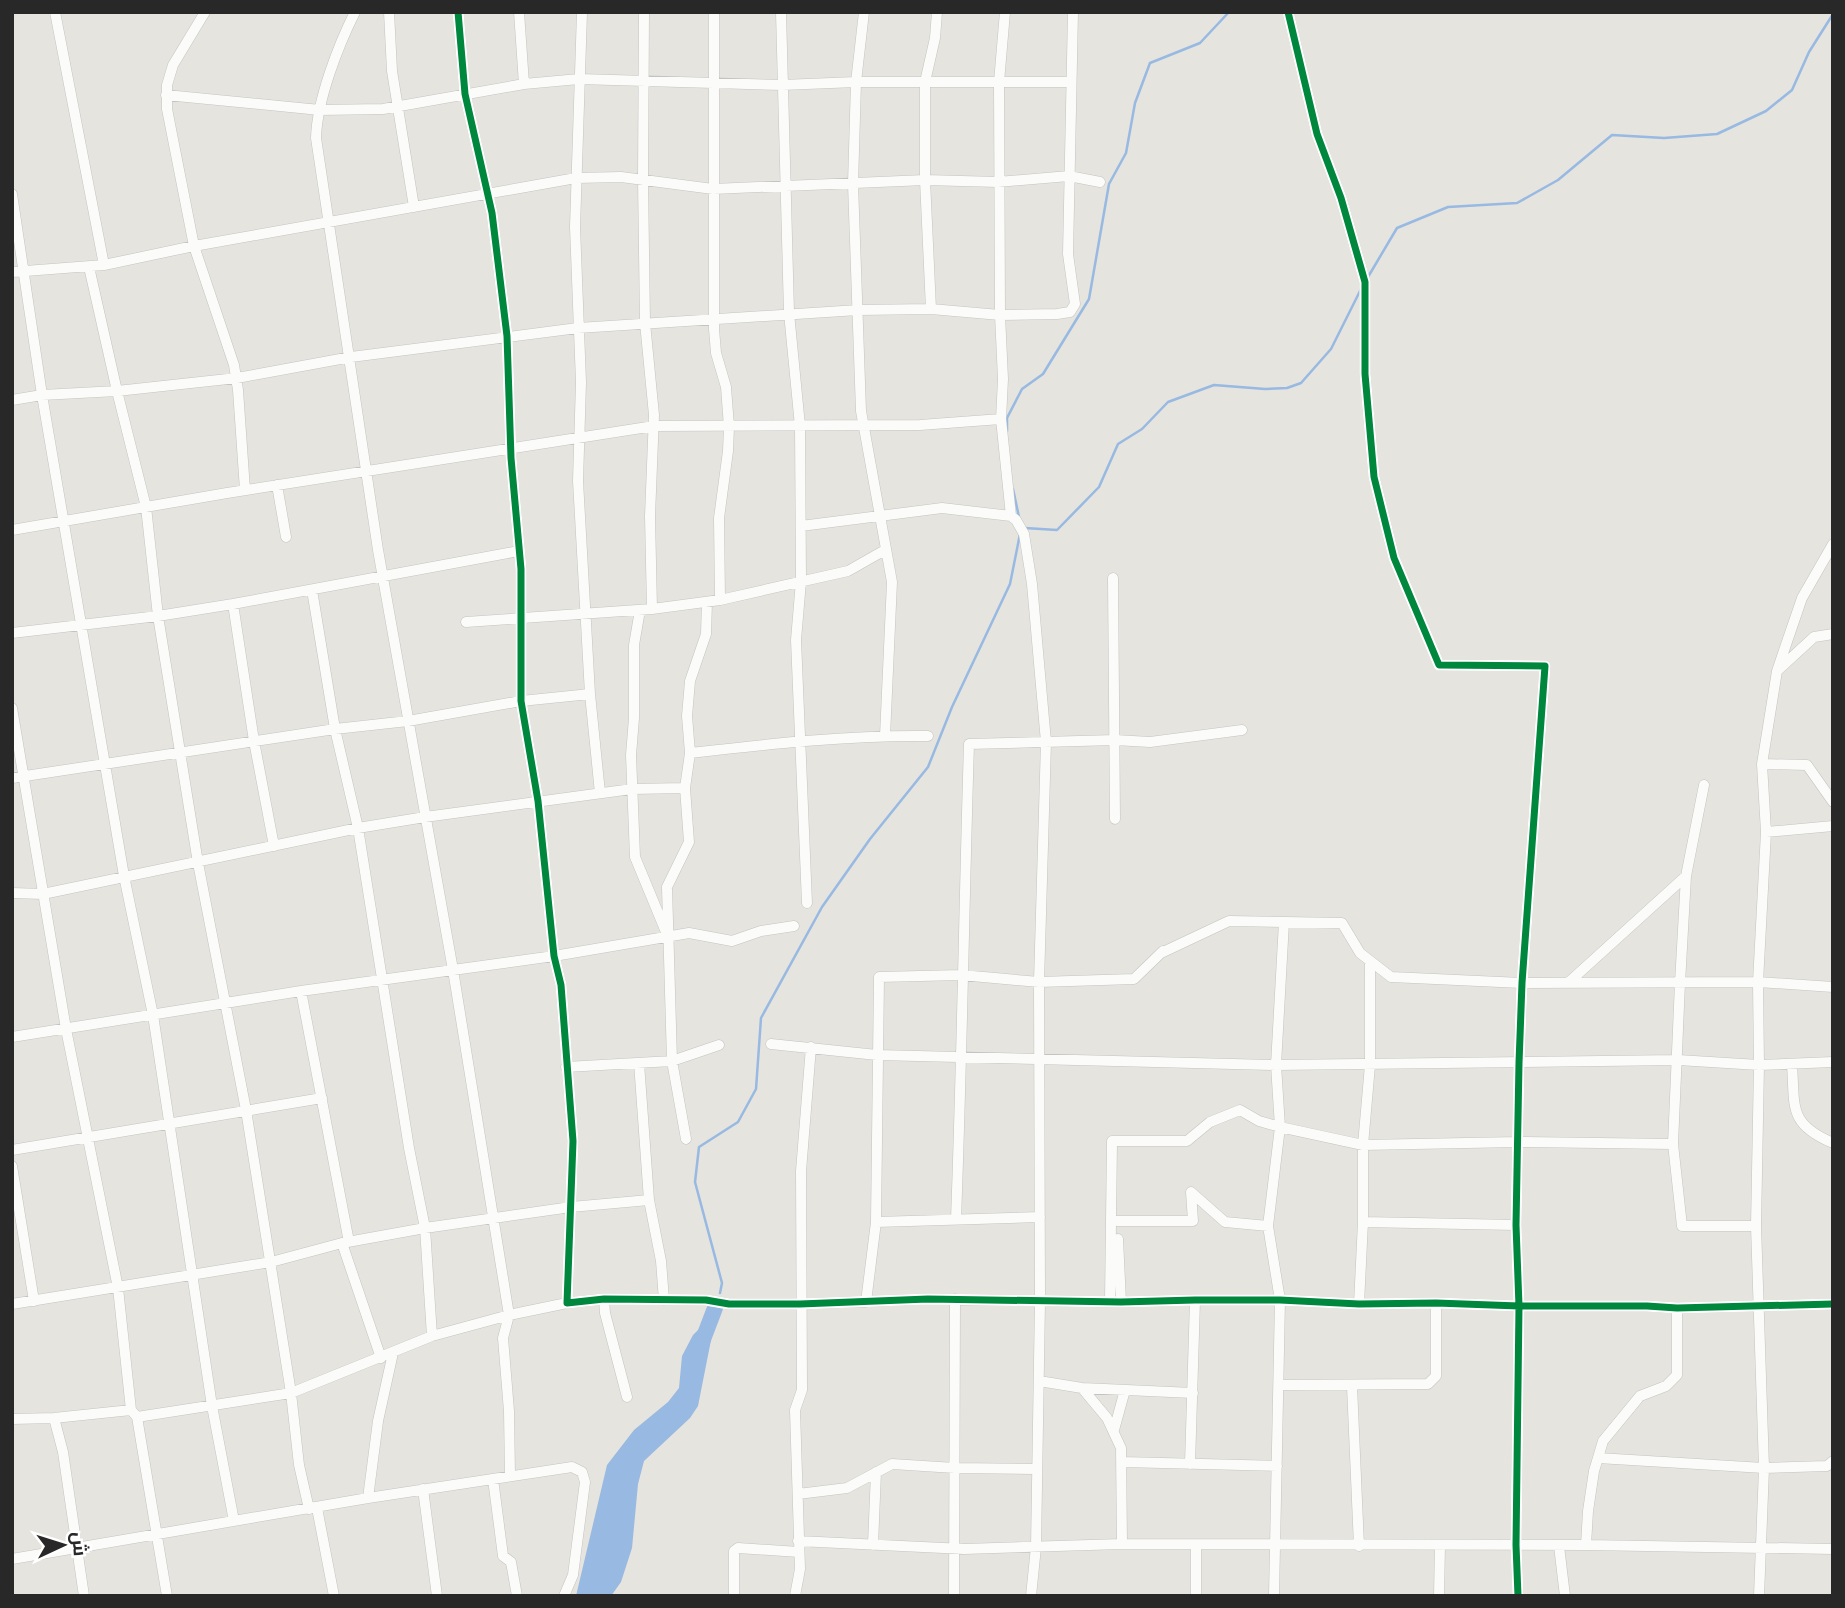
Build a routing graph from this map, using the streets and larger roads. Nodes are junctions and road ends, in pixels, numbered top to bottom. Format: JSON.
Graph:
{"nodes":[{"id":1,"x":55,"y":12,"type":"edge"},
{"id":2,"x":205,"y":12,"type":"edge"},
{"id":3,"x":355,"y":12,"type":"edge"},
{"id":4,"x":389,"y":12,"type":"edge"},
{"id":5,"x":458,"y":12,"type":"edge"},
{"id":6,"x":519,"y":12,"type":"edge"},
{"id":7,"x":582,"y":12,"type":"edge"},
{"id":8,"x":644,"y":12,"type":"edge"},
{"id":9,"x":714,"y":12,"type":"edge"},
{"id":10,"x":781,"y":12,"type":"edge"},
{"id":11,"x":864,"y":12,"type":"edge"},
{"id":12,"x":937,"y":12,"type":"edge"},
{"id":13,"x":1005,"y":12,"type":"edge"},
{"id":14,"x":1073,"y":12,"type":"edge"},
{"id":15,"x":1289,"y":12,"type":"edge"},
{"id":16,"x":579,"y":79,"type":"junction"},
{"id":17,"x":645,"y":80,"type":"junction"},
{"id":18,"x":856,"y":82,"type":"junction"},
{"id":19,"x":925,"y":82,"type":"junction"},
{"id":20,"x":999,"y":82,"type":"junction"},
{"id":21,"x":1070,"y":82,"type":"junction"},
{"id":22,"x":712,"y":83,"type":"junction"},
{"id":23,"x":524,"y":85,"type":"junction"},
{"id":24,"x":782,"y":85,"type":"junction"},
{"id":25,"x":465,"y":94,"type":"junction"},
{"id":26,"x":166,"y":95,"type":"junction"},
{"id":27,"x":397,"y":107,"type":"junction"},
{"id":28,"x":320,"y":110,"type":"junction"},
{"id":29,"x":1069,"y":176,"type":"junction"},
{"id":30,"x":576,"y":178,"type":"junction"},
{"id":31,"x":643,"y":179,"type":"junction"},
{"id":32,"x":925,"y":180,"type":"junction"},
{"id":33,"x":998,"y":182,"type":"junction"},
{"id":34,"x":1100,"y":182,"type":"dead end"},
{"id":35,"x":853,"y":184,"type":"junction"},
{"id":36,"x":785,"y":185,"type":"junction"},
{"id":37,"x":713,"y":188,"type":"junction"},
{"id":38,"x":12,"y":194,"type":"edge"},
{"id":39,"x":488,"y":194,"type":"junction"},
{"id":40,"x":414,"y":207,"type":"junction"},
{"id":41,"x":329,"y":222,"type":"junction"},
{"id":42,"x":194,"y":246,"type":"junction"},
{"id":43,"x":104,"y":265,"type":"junction"},
{"id":44,"x":89,"y":267,"type":"junction"},
{"id":45,"x":24,"y":271,"type":"junction"},
{"id":46,"x":12,"y":272,"type":"edge"},
{"id":47,"x":931,"y":309,"type":"junction"},
{"id":48,"x":858,"y":310,"type":"junction"},
{"id":49,"x":789,"y":313,"type":"junction"},
{"id":50,"x":1000,"y":315,"type":"junction"},
{"id":51,"x":715,"y":317,"type":"junction"},
{"id":52,"x":645,"y":323,"type":"junction"},
{"id":53,"x":578,"y":328,"type":"junction"},
{"id":54,"x":507,"y":336,"type":"junction"},
{"id":55,"x":351,"y":357,"type":"junction"},
{"id":56,"x":237,"y":378,"type":"junction"},
{"id":57,"x":117,"y":391,"type":"junction"},
{"id":58,"x":42,"y":395,"type":"junction"},
{"id":59,"x":12,"y":400,"type":"edge"},
{"id":60,"x":1001,"y":419,"type":"junction"},
{"id":61,"x":862,"y":425,"type":"junction"},
{"id":62,"x":654,"y":426,"type":"junction"},
{"id":63,"x":800,"y":426,"type":"junction"},
{"id":64,"x":729,"y":428,"type":"junction"},
{"id":65,"x":578,"y":437,"type":"junction"},
{"id":66,"x":511,"y":450,"type":"junction"},
{"id":67,"x":368,"y":471,"type":"junction"},
{"id":68,"x":277,"y":485,"type":"junction"},
{"id":69,"x":245,"y":490,"type":"junction"},
{"id":70,"x":146,"y":507,"type":"junction"},
{"id":71,"x":878,"y":516,"type":"junction"},
{"id":72,"x":1011,"y":516,"type":"junction"},
{"id":73,"x":64,"y":520,"type":"junction"},
{"id":74,"x":801,"y":526,"type":"junction"},
{"id":75,"x":12,"y":530,"type":"edge"},
{"id":76,"x":286,"y":537,"type":"dead end"},
{"id":77,"x":1833,"y":544,"type":"edge"},
{"id":78,"x":886,"y":550,"type":"junction"},
{"id":79,"x":519,"y":551,"type":"junction"},
{"id":80,"x":384,"y":578,"type":"junction"},
{"id":81,"x":1113,"y":578,"type":"dead end"},
{"id":82,"x":801,"y":581,"type":"junction"},
{"id":83,"x":312,"y":590,"type":"junction"},
{"id":84,"x":720,"y":600,"type":"junction"},
{"id":85,"x":706,"y":602,"type":"junction"},
{"id":86,"x":233,"y":604,"type":"junction"},
{"id":87,"x":652,"y":609,"type":"junction"},
{"id":88,"x":640,"y":610,"type":"junction"},
{"id":89,"x":585,"y":614,"type":"junction"},
{"id":90,"x":158,"y":615,"type":"junction"},
{"id":91,"x":521,"y":619,"type":"junction"},
{"id":92,"x":466,"y":622,"type":"dead end"},
{"id":93,"x":82,"y":625,"type":"junction"},
{"id":94,"x":12,"y":633,"type":"edge"},
{"id":95,"x":1833,"y":634,"type":"edge"},
{"id":96,"x":1777,"y":671,"type":"junction"},
{"id":97,"x":590,"y":694,"type":"junction"},
{"id":98,"x":521,"y":701,"type":"junction"},
{"id":99,"x":12,"y":708,"type":"edge"},
{"id":100,"x":408,"y":721,"type":"junction"},
{"id":101,"x":335,"y":729,"type":"junction"},
{"id":102,"x":1242,"y":730,"type":"dead end"},
{"id":103,"x":885,"y":736,"type":"junction"},
{"id":104,"x":928,"y":736,"type":"dead end"},
{"id":105,"x":800,"y":740,"type":"junction"},
{"id":106,"x":1115,"y":740,"type":"junction"},
{"id":107,"x":254,"y":741,"type":"junction"},
{"id":108,"x":1046,"y":742,"type":"junction"},
{"id":109,"x":180,"y":752,"type":"junction"},
{"id":110,"x":690,"y":753,"type":"junction"},
{"id":111,"x":106,"y":763,"type":"junction"},
{"id":112,"x":1762,"y":764,"type":"junction"},
{"id":113,"x":18,"y":777,"type":"edge"},
{"id":114,"x":1704,"y":785,"type":"dead end"},
{"id":115,"x":685,"y":788,"type":"junction"},
{"id":116,"x":632,"y":789,"type":"junction"},
{"id":117,"x":600,"y":793,"type":"junction"},
{"id":118,"x":538,"y":801,"type":"junction"},
{"id":119,"x":1833,"y":802,"type":"edge"},
{"id":120,"x":425,"y":817,"type":"junction"},
{"id":121,"x":1115,"y":820,"type":"dead end"},
{"id":122,"x":1833,"y":826,"type":"edge"},
{"id":123,"x":358,"y":828,"type":"junction"},
{"id":124,"x":1766,"y":832,"type":"junction"},
{"id":125,"x":274,"y":846,"type":"junction"},
{"id":126,"x":198,"y":863,"type":"junction"},
{"id":127,"x":124,"y":876,"type":"junction"},
{"id":128,"x":1686,"y":876,"type":"junction"},
{"id":129,"x":12,"y":894,"type":"edge"},
{"id":130,"x":43,"y":894,"type":"junction"},
{"id":131,"x":807,"y":903,"type":"dead end"},
{"id":132,"x":1284,"y":922,"type":"junction"},
{"id":133,"x":794,"y":926,"type":"dead end"},
{"id":134,"x":668,"y":938,"type":"junction"},
{"id":135,"x":554,"y":956,"type":"junction"},
{"id":136,"x":1370,"y":962,"type":"junction"},
{"id":137,"x":453,"y":970,"type":"junction"},
{"id":138,"x":961,"y":975,"type":"junction"},
{"id":139,"x":383,"y":980,"type":"junction"},
{"id":140,"x":1039,"y":982,"type":"junction"},
{"id":141,"x":1569,"y":982,"type":"junction"},
{"id":142,"x":1758,"y":982,"type":"junction"},
{"id":143,"x":1522,"y":983,"type":"junction"},
{"id":144,"x":1681,"y":983,"type":"junction"},
{"id":145,"x":1833,"y":987,"type":"edge"},
{"id":146,"x":301,"y":990,"type":"junction"},
{"id":147,"x":224,"y":1003,"type":"junction"},
{"id":148,"x":153,"y":1016,"type":"junction"},
{"id":149,"x":66,"y":1029,"type":"junction"},
{"id":150,"x":12,"y":1037,"type":"edge"},
{"id":151,"x":771,"y":1044,"type":"dead end"},
{"id":152,"x":719,"y":1045,"type":"dead end"},
{"id":153,"x":811,"y":1047,"type":"junction"},
{"id":154,"x":877,"y":1055,"type":"junction"},
{"id":155,"x":962,"y":1056,"type":"junction"},
{"id":156,"x":1039,"y":1059,"type":"junction"},
{"id":157,"x":1678,"y":1060,"type":"junction"},
{"id":158,"x":671,"y":1061,"type":"junction"},
{"id":159,"x":1833,"y":1062,"type":"edge"},
{"id":160,"x":639,"y":1063,"type":"junction"},
{"id":161,"x":1519,"y":1063,"type":"junction"},
{"id":162,"x":1792,"y":1064,"type":"junction"},
{"id":163,"x":1276,"y":1065,"type":"junction"},
{"id":164,"x":1370,"y":1065,"type":"junction"},
{"id":165,"x":1759,"y":1065,"type":"junction"},
{"id":166,"x":566,"y":1067,"type":"junction"},
{"id":167,"x":322,"y":1098,"type":"junction"},
{"id":168,"x":246,"y":1110,"type":"junction"},
{"id":169,"x":168,"y":1123,"type":"junction"},
{"id":170,"x":1280,"y":1127,"type":"junction"},
{"id":171,"x":86,"y":1137,"type":"junction"},
{"id":172,"x":686,"y":1139,"type":"dead end"},
{"id":173,"x":1112,"y":1140,"type":"junction"},
{"id":174,"x":1518,"y":1142,"type":"junction"},
{"id":175,"x":1833,"y":1143,"type":"edge"},
{"id":176,"x":1673,"y":1144,"type":"junction"},
{"id":177,"x":1363,"y":1145,"type":"junction"},
{"id":178,"x":12,"y":1150,"type":"edge"},
{"id":179,"x":12,"y":1166,"type":"edge"},
{"id":180,"x":649,"y":1200,"type":"junction"},
{"id":181,"x":571,"y":1207,"type":"junction"},
{"id":182,"x":1040,"y":1217,"type":"junction"},
{"id":183,"x":494,"y":1219,"type":"junction"},
{"id":184,"x":956,"y":1219,"type":"junction"},
{"id":185,"x":1117,"y":1221,"type":"junction"},
{"id":186,"x":876,"y":1222,"type":"junction"},
{"id":187,"x":1363,"y":1222,"type":"junction"},
{"id":188,"x":1516,"y":1225,"type":"junction"},
{"id":189,"x":1268,"y":1226,"type":"junction"},
{"id":190,"x":1756,"y":1226,"type":"junction"},
{"id":191,"x":425,"y":1228,"type":"junction"},
{"id":192,"x":345,"y":1243,"type":"junction"},
{"id":193,"x":271,"y":1262,"type":"junction"},
{"id":194,"x":193,"y":1275,"type":"junction"},
{"id":195,"x":118,"y":1288,"type":"junction"},
{"id":196,"x":604,"y":1299,"type":"junction"},
{"id":197,"x":955,"y":1299,"type":"junction"},
{"id":198,"x":664,"y":1300,"type":"junction"},
{"id":199,"x":1195,"y":1300,"type":"junction"},
{"id":200,"x":1280,"y":1300,"type":"junction"},
{"id":201,"x":34,"y":1301,"type":"junction"},
{"id":202,"x":1040,"y":1301,"type":"junction"},
{"id":203,"x":866,"y":1302,"type":"junction"},
{"id":204,"x":1116,"y":1302,"type":"junction"},
{"id":205,"x":567,"y":1303,"type":"junction"},
{"id":206,"x":1436,"y":1303,"type":"junction"},
{"id":207,"x":12,"y":1304,"type":"edge"},
{"id":208,"x":800,"y":1304,"type":"junction"},
{"id":209,"x":1359,"y":1304,"type":"junction"},
{"id":210,"x":1833,"y":1304,"type":"edge"},
{"id":211,"x":1760,"y":1305,"type":"junction"},
{"id":212,"x":1519,"y":1306,"type":"junction"},
{"id":213,"x":1677,"y":1308,"type":"junction"},
{"id":214,"x":509,"y":1315,"type":"junction"},
{"id":215,"x":432,"y":1336,"type":"junction"},
{"id":216,"x":393,"y":1353,"type":"junction"},
{"id":217,"x":382,"y":1358,"type":"junction"},
{"id":218,"x":1039,"y":1381,"type":"junction"},
{"id":219,"x":1279,"y":1385,"type":"junction"},
{"id":220,"x":1352,"y":1385,"type":"junction"},
{"id":221,"x":1082,"y":1388,"type":"junction"},
{"id":222,"x":1125,"y":1390,"type":"junction"},
{"id":223,"x":291,"y":1393,"type":"junction"},
{"id":224,"x":1193,"y":1393,"type":"junction"},
{"id":225,"x":627,"y":1397,"type":"dead end"},
{"id":226,"x":212,"y":1406,"type":"junction"},
{"id":227,"x":134,"y":1413,"type":"junction"},
{"id":228,"x":54,"y":1418,"type":"junction"},
{"id":229,"x":12,"y":1419,"type":"edge"},
{"id":230,"x":1114,"y":1430,"type":"junction"},
{"id":231,"x":1598,"y":1458,"type":"junction"},
{"id":232,"x":1833,"y":1461,"type":"edge"},
{"id":233,"x":1122,"y":1462,"type":"junction"},
{"id":234,"x":1190,"y":1464,"type":"junction"},
{"id":235,"x":1277,"y":1466,"type":"junction"},
{"id":236,"x":955,"y":1468,"type":"junction"},
{"id":237,"x":1764,"y":1468,"type":"junction"},
{"id":238,"x":1036,"y":1469,"type":"junction"},
{"id":239,"x":876,"y":1472,"type":"junction"},
{"id":240,"x":510,"y":1476,"type":"junction"},
{"id":241,"x":493,"y":1479,"type":"junction"},
{"id":242,"x":423,"y":1489,"type":"junction"},
{"id":243,"x":798,"y":1494,"type":"junction"},
{"id":244,"x":368,"y":1498,"type":"junction"},
{"id":245,"x":313,"y":1508,"type":"junction"},
{"id":246,"x":234,"y":1521,"type":"junction"},
{"id":247,"x":155,"y":1535,"type":"junction"},
{"id":248,"x":1122,"y":1544,"type":"junction"},
{"id":249,"x":873,"y":1545,"type":"junction"},
{"id":250,"x":1276,"y":1545,"type":"junction"},
{"id":251,"x":1440,"y":1545,"type":"junction"},
{"id":252,"x":1516,"y":1545,"type":"junction"},
{"id":253,"x":1586,"y":1545,"type":"junction"},
{"id":254,"x":798,"y":1546,"type":"junction"},
{"id":255,"x":1196,"y":1546,"type":"junction"},
{"id":256,"x":1359,"y":1546,"type":"junction"},
{"id":257,"x":1559,"y":1546,"type":"junction"},
{"id":258,"x":1036,"y":1547,"type":"junction"},
{"id":259,"x":954,"y":1548,"type":"junction"},
{"id":260,"x":77,"y":1549,"type":"junction"},
{"id":261,"x":1762,"y":1549,"type":"junction"},
{"id":262,"x":1833,"y":1549,"type":"edge"},
{"id":263,"x":12,"y":1559,"type":"edge"},
{"id":264,"x":84,"y":1596,"type":"edge"},
{"id":265,"x":167,"y":1596,"type":"edge"},
{"id":266,"x":334,"y":1596,"type":"edge"},
{"id":267,"x":437,"y":1596,"type":"edge"},
{"id":268,"x":517,"y":1596,"type":"edge"},
{"id":269,"x":564,"y":1596,"type":"edge"},
{"id":270,"x":734,"y":1596,"type":"edge"},
{"id":271,"x":795,"y":1596,"type":"edge"},
{"id":272,"x":954,"y":1596,"type":"edge"},
{"id":273,"x":1031,"y":1596,"type":"edge"},
{"id":274,"x":1196,"y":1596,"type":"edge"},
{"id":275,"x":1274,"y":1596,"type":"edge"},
{"id":276,"x":1439,"y":1596,"type":"edge"},
{"id":277,"x":1518,"y":1596,"type":"edge"},
{"id":278,"x":1565,"y":1596,"type":"edge"},
{"id":279,"x":1759,"y":1596,"type":"edge"}],
"edges":[{"from":1,"to":43,"type":"street"},
{"from":2,"to":26,"type":"street"},
{"from":3,"to":28,"type":"street"},
{"from":4,"to":27,"type":"street"},
{"from":5,"to":25,"type":"street"},
{"from":6,"to":23,"type":"street"},
{"from":7,"to":16,"type":"street"},
{"from":8,"to":17,"type":"street"},
{"from":9,"to":22,"type":"street"},
{"from":10,"to":24,"type":"street"},
{"from":11,"to":18,"type":"street"},
{"from":12,"to":19,"type":"street"},
{"from":13,"to":20,"type":"street"},
{"from":14,"to":21,"type":"street"},
{"from":15,"to":143,"type":"street"},
{"from":16,"to":17,"type":"street"},
{"from":16,"to":23,"type":"street"},
{"from":16,"to":30,"type":"street"},
{"from":17,"to":22,"type":"street"},
{"from":17,"to":31,"type":"street"},
{"from":18,"to":19,"type":"street"},
{"from":18,"to":24,"type":"street"},
{"from":18,"to":35,"type":"street"},
{"from":19,"to":20,"type":"street"},
{"from":19,"to":32,"type":"street"},
{"from":20,"to":21,"type":"street"},
{"from":20,"to":33,"type":"street"},
{"from":21,"to":29,"type":"street"},
{"from":22,"to":24,"type":"street"},
{"from":22,"to":37,"type":"street"},
{"from":23,"to":25,"type":"street"},
{"from":24,"to":36,"type":"street"},
{"from":25,"to":27,"type":"street"},
{"from":25,"to":39,"type":"street"},
{"from":26,"to":28,"type":"street"},
{"from":26,"to":42,"type":"street"},
{"from":27,"to":28,"type":"street"},
{"from":27,"to":40,"type":"street"},
{"from":28,"to":41,"type":"street"},
{"from":29,"to":33,"type":"street"},
{"from":29,"to":34,"type":"street"},
{"from":29,"to":50,"type":"street"},
{"from":30,"to":31,"type":"street"},
{"from":30,"to":39,"type":"street"},
{"from":30,"to":53,"type":"street"},
{"from":31,"to":37,"type":"street"},
{"from":31,"to":52,"type":"street"},
{"from":32,"to":33,"type":"street"},
{"from":32,"to":35,"type":"street"},
{"from":32,"to":47,"type":"street"},
{"from":33,"to":50,"type":"street"},
{"from":35,"to":36,"type":"street"},
{"from":35,"to":48,"type":"street"},
{"from":36,"to":37,"type":"street"},
{"from":36,"to":49,"type":"street"},
{"from":37,"to":51,"type":"street"},
{"from":38,"to":45,"type":"street"},
{"from":39,"to":40,"type":"street"},
{"from":39,"to":54,"type":"street"},
{"from":40,"to":41,"type":"street"},
{"from":41,"to":42,"type":"street"},
{"from":41,"to":55,"type":"street"},
{"from":42,"to":43,"type":"street"},
{"from":42,"to":56,"type":"street"},
{"from":43,"to":44,"type":"street"},
{"from":44,"to":45,"type":"street"},
{"from":44,"to":57,"type":"street"},
{"from":45,"to":46,"type":"street"},
{"from":45,"to":58,"type":"street"},
{"from":47,"to":48,"type":"street"},
{"from":47,"to":50,"type":"street"},
{"from":48,"to":49,"type":"street"},
{"from":48,"to":61,"type":"street"},
{"from":49,"to":51,"type":"street"},
{"from":49,"to":63,"type":"street"},
{"from":50,"to":60,"type":"street"},
{"from":51,"to":52,"type":"street"},
{"from":51,"to":64,"type":"street"},
{"from":52,"to":53,"type":"street"},
{"from":52,"to":62,"type":"street"},
{"from":53,"to":54,"type":"street"},
{"from":53,"to":65,"type":"street"},
{"from":54,"to":55,"type":"street"},
{"from":54,"to":66,"type":"street"},
{"from":55,"to":56,"type":"street"},
{"from":55,"to":67,"type":"street"},
{"from":56,"to":57,"type":"street"},
{"from":56,"to":69,"type":"street"},
{"from":57,"to":58,"type":"street"},
{"from":57,"to":70,"type":"street"},
{"from":58,"to":59,"type":"street"},
{"from":58,"to":73,"type":"street"},
{"from":60,"to":61,"type":"street"},
{"from":60,"to":72,"type":"street"},
{"from":61,"to":63,"type":"street"},
{"from":61,"to":71,"type":"street"},
{"from":62,"to":64,"type":"street"},
{"from":62,"to":65,"type":"street"},
{"from":62,"to":87,"type":"street"},
{"from":63,"to":64,"type":"street"},
{"from":63,"to":74,"type":"street"},
{"from":64,"to":84,"type":"street"},
{"from":65,"to":66,"type":"street"},
{"from":65,"to":89,"type":"street"},
{"from":66,"to":67,"type":"street"},
{"from":66,"to":79,"type":"street"},
{"from":67,"to":68,"type":"street"},
{"from":67,"to":80,"type":"street"},
{"from":68,"to":69,"type":"street"},
{"from":68,"to":76,"type":"street"},
{"from":69,"to":70,"type":"street"},
{"from":70,"to":73,"type":"street"},
{"from":70,"to":90,"type":"street"},
{"from":71,"to":72,"type":"street"},
{"from":71,"to":74,"type":"street"},
{"from":71,"to":78,"type":"street"},
{"from":72,"to":108,"type":"street"},
{"from":73,"to":75,"type":"street"},
{"from":73,"to":93,"type":"street"},
{"from":74,"to":82,"type":"street"},
{"from":77,"to":96,"type":"street"},
{"from":78,"to":82,"type":"street"},
{"from":78,"to":103,"type":"street"},
{"from":79,"to":80,"type":"street"},
{"from":79,"to":91,"type":"street"},
{"from":80,"to":83,"type":"street"},
{"from":80,"to":100,"type":"street"},
{"from":81,"to":106,"type":"street"},
{"from":82,"to":84,"type":"street"},
{"from":82,"to":105,"type":"street"},
{"from":83,"to":86,"type":"street"},
{"from":83,"to":101,"type":"street"},
{"from":84,"to":85,"type":"street"},
{"from":85,"to":87,"type":"street"},
{"from":85,"to":110,"type":"street"},
{"from":86,"to":90,"type":"street"},
{"from":86,"to":107,"type":"street"},
{"from":87,"to":88,"type":"street"},
{"from":88,"to":89,"type":"street"},
{"from":88,"to":116,"type":"street"},
{"from":89,"to":91,"type":"street"},
{"from":89,"to":97,"type":"street"},
{"from":90,"to":93,"type":"street"},
{"from":90,"to":109,"type":"street"},
{"from":91,"to":92,"type":"street"},
{"from":91,"to":98,"type":"street"},
{"from":93,"to":94,"type":"street"},
{"from":93,"to":111,"type":"street"},
{"from":95,"to":96,"type":"street"},
{"from":96,"to":112,"type":"street"},
{"from":97,"to":98,"type":"street"},
{"from":97,"to":117,"type":"street"},
{"from":98,"to":100,"type":"street"},
{"from":98,"to":118,"type":"street"},
{"from":99,"to":113,"type":"street"},
{"from":100,"to":101,"type":"street"},
{"from":100,"to":120,"type":"street"},
{"from":101,"to":107,"type":"street"},
{"from":101,"to":123,"type":"street"},
{"from":102,"to":106,"type":"street"},
{"from":103,"to":104,"type":"street"},
{"from":103,"to":105,"type":"street"},
{"from":105,"to":110,"type":"street"},
{"from":105,"to":131,"type":"street"},
{"from":106,"to":108,"type":"street"},
{"from":106,"to":121,"type":"street"},
{"from":107,"to":109,"type":"street"},
{"from":107,"to":125,"type":"street"},
{"from":108,"to":138,"type":"street"},
{"from":108,"to":140,"type":"street"},
{"from":109,"to":111,"type":"street"},
{"from":109,"to":126,"type":"street"},
{"from":110,"to":115,"type":"street"},
{"from":111,"to":113,"type":"street"},
{"from":111,"to":127,"type":"street"},
{"from":112,"to":119,"type":"street"},
{"from":112,"to":124,"type":"street"},
{"from":113,"to":130,"type":"street"},
{"from":114,"to":128,"type":"street"},
{"from":115,"to":116,"type":"street"},
{"from":115,"to":134,"type":"street"},
{"from":116,"to":117,"type":"street"},
{"from":116,"to":134,"type":"street"},
{"from":117,"to":118,"type":"street"},
{"from":118,"to":120,"type":"street"},
{"from":118,"to":135,"type":"street"},
{"from":120,"to":123,"type":"street"},
{"from":120,"to":137,"type":"street"},
{"from":122,"to":124,"type":"street"},
{"from":123,"to":125,"type":"street"},
{"from":123,"to":139,"type":"street"},
{"from":124,"to":142,"type":"street"},
{"from":125,"to":126,"type":"street"},
{"from":126,"to":127,"type":"street"},
{"from":126,"to":147,"type":"street"},
{"from":127,"to":130,"type":"street"},
{"from":127,"to":148,"type":"street"},
{"from":128,"to":141,"type":"street"},
{"from":128,"to":144,"type":"street"},
{"from":129,"to":130,"type":"street"},
{"from":130,"to":149,"type":"street"},
{"from":132,"to":136,"type":"street"},
{"from":132,"to":140,"type":"street"},
{"from":132,"to":163,"type":"street"},
{"from":133,"to":134,"type":"street"},
{"from":134,"to":135,"type":"street"},
{"from":134,"to":158,"type":"street"},
{"from":135,"to":137,"type":"street"},
{"from":135,"to":166,"type":"street"},
{"from":136,"to":143,"type":"street"},
{"from":136,"to":164,"type":"street"},
{"from":137,"to":139,"type":"street"},
{"from":137,"to":183,"type":"street"},
{"from":138,"to":140,"type":"street"},
{"from":138,"to":154,"type":"street"},
{"from":138,"to":155,"type":"street"},
{"from":139,"to":146,"type":"street"},
{"from":139,"to":191,"type":"street"},
{"from":140,"to":156,"type":"street"},
{"from":141,"to":143,"type":"street"},
{"from":141,"to":144,"type":"street"},
{"from":142,"to":144,"type":"street"},
{"from":142,"to":145,"type":"street"},
{"from":142,"to":165,"type":"street"},
{"from":143,"to":161,"type":"street"},
{"from":144,"to":157,"type":"street"},
{"from":146,"to":147,"type":"street"},
{"from":146,"to":167,"type":"street"},
{"from":147,"to":148,"type":"street"},
{"from":147,"to":168,"type":"street"},
{"from":148,"to":149,"type":"street"},
{"from":148,"to":169,"type":"street"},
{"from":149,"to":150,"type":"street"},
{"from":149,"to":171,"type":"street"},
{"from":151,"to":153,"type":"street"},
{"from":152,"to":158,"type":"street"},
{"from":153,"to":154,"type":"street"},
{"from":153,"to":208,"type":"street"},
{"from":154,"to":155,"type":"street"},
{"from":154,"to":186,"type":"street"},
{"from":155,"to":156,"type":"street"},
{"from":155,"to":184,"type":"street"},
{"from":156,"to":163,"type":"street"},
{"from":156,"to":182,"type":"street"},
{"from":157,"to":161,"type":"street"},
{"from":157,"to":165,"type":"street"},
{"from":157,"to":176,"type":"street"},
{"from":158,"to":160,"type":"street"},
{"from":158,"to":172,"type":"street"},
{"from":159,"to":162,"type":"street"},
{"from":160,"to":166,"type":"street"},
{"from":160,"to":180,"type":"street"},
{"from":161,"to":164,"type":"street"},
{"from":161,"to":174,"type":"street"},
{"from":162,"to":165,"type":"street"},
{"from":162,"to":175,"type":"street"},
{"from":163,"to":164,"type":"street"},
{"from":163,"to":170,"type":"street"},
{"from":164,"to":177,"type":"street"},
{"from":165,"to":190,"type":"street"},
{"from":166,"to":181,"type":"street"},
{"from":167,"to":168,"type":"street"},
{"from":167,"to":192,"type":"street"},
{"from":168,"to":169,"type":"street"},
{"from":168,"to":193,"type":"street"},
{"from":169,"to":171,"type":"street"},
{"from":169,"to":194,"type":"street"},
{"from":170,"to":173,"type":"street"},
{"from":170,"to":177,"type":"street"},
{"from":170,"to":189,"type":"street"},
{"from":171,"to":178,"type":"street"},
{"from":171,"to":195,"type":"street"},
{"from":173,"to":185,"type":"street"},
{"from":173,"to":204,"type":"street"},
{"from":174,"to":176,"type":"street"},
{"from":174,"to":177,"type":"street"},
{"from":174,"to":188,"type":"street"},
{"from":176,"to":190,"type":"street"},
{"from":177,"to":187,"type":"street"},
{"from":179,"to":201,"type":"street"},
{"from":180,"to":181,"type":"street"},
{"from":180,"to":198,"type":"street"},
{"from":181,"to":183,"type":"street"},
{"from":181,"to":205,"type":"street"},
{"from":182,"to":184,"type":"street"},
{"from":182,"to":202,"type":"street"},
{"from":183,"to":191,"type":"street"},
{"from":183,"to":214,"type":"street"},
{"from":184,"to":186,"type":"street"},
{"from":185,"to":189,"type":"street"},
{"from":185,"to":204,"type":"street"},
{"from":186,"to":203,"type":"street"},
{"from":187,"to":188,"type":"street"},
{"from":187,"to":209,"type":"street"},
{"from":188,"to":212,"type":"street"},
{"from":189,"to":200,"type":"street"},
{"from":190,"to":211,"type":"street"},
{"from":191,"to":192,"type":"street"},
{"from":191,"to":215,"type":"street"},
{"from":192,"to":193,"type":"street"},
{"from":192,"to":217,"type":"street"},
{"from":193,"to":194,"type":"street"},
{"from":193,"to":223,"type":"street"},
{"from":194,"to":195,"type":"street"},
{"from":194,"to":226,"type":"street"},
{"from":195,"to":201,"type":"street"},
{"from":195,"to":227,"type":"street"},
{"from":196,"to":198,"type":"street"},
{"from":196,"to":205,"type":"street"},
{"from":196,"to":225,"type":"street"},
{"from":197,"to":202,"type":"street"},
{"from":197,"to":203,"type":"street"},
{"from":197,"to":236,"type":"street"},
{"from":198,"to":208,"type":"street"},
{"from":199,"to":200,"type":"street"},
{"from":199,"to":204,"type":"street"},
{"from":199,"to":224,"type":"street"},
{"from":200,"to":209,"type":"street"},
{"from":200,"to":219,"type":"street"},
{"from":201,"to":207,"type":"street"},
{"from":202,"to":204,"type":"street"},
{"from":202,"to":218,"type":"street"},
{"from":203,"to":208,"type":"street"},
{"from":205,"to":214,"type":"street"},
{"from":206,"to":209,"type":"street"},
{"from":206,"to":212,"type":"street"},
{"from":206,"to":220,"type":"street"},
{"from":208,"to":243,"type":"street"},
{"from":210,"to":211,"type":"street"},
{"from":211,"to":213,"type":"street"},
{"from":211,"to":237,"type":"street"},
{"from":212,"to":213,"type":"street"},
{"from":212,"to":252,"type":"street"},
{"from":213,"to":231,"type":"street"},
{"from":214,"to":215,"type":"street"},
{"from":214,"to":240,"type":"street"},
{"from":215,"to":216,"type":"street"},
{"from":216,"to":217,"type":"street"},
{"from":216,"to":244,"type":"street"},
{"from":217,"to":223,"type":"street"},
{"from":218,"to":221,"type":"street"},
{"from":218,"to":238,"type":"street"},
{"from":219,"to":220,"type":"street"},
{"from":219,"to":235,"type":"street"},
{"from":220,"to":256,"type":"street"},
{"from":221,"to":222,"type":"street"},
{"from":221,"to":230,"type":"street"},
{"from":222,"to":224,"type":"street"},
{"from":222,"to":230,"type":"street"},
{"from":223,"to":226,"type":"street"},
{"from":223,"to":245,"type":"street"},
{"from":224,"to":234,"type":"street"},
{"from":226,"to":227,"type":"street"},
{"from":226,"to":246,"type":"street"},
{"from":227,"to":228,"type":"street"},
{"from":227,"to":247,"type":"street"},
{"from":228,"to":229,"type":"street"},
{"from":228,"to":260,"type":"street"},
{"from":230,"to":233,"type":"street"},
{"from":231,"to":237,"type":"street"},
{"from":231,"to":253,"type":"street"},
{"from":232,"to":237,"type":"street"},
{"from":233,"to":234,"type":"street"},
{"from":233,"to":248,"type":"street"},
{"from":234,"to":235,"type":"street"},
{"from":235,"to":250,"type":"street"},
{"from":236,"to":238,"type":"street"},
{"from":236,"to":239,"type":"street"},
{"from":236,"to":259,"type":"street"},
{"from":237,"to":261,"type":"street"},
{"from":238,"to":258,"type":"street"},
{"from":239,"to":243,"type":"street"},
{"from":239,"to":249,"type":"street"},
{"from":240,"to":241,"type":"street"},
{"from":240,"to":269,"type":"street"},
{"from":241,"to":242,"type":"street"},
{"from":241,"to":268,"type":"street"},
{"from":242,"to":244,"type":"street"},
{"from":242,"to":267,"type":"street"},
{"from":243,"to":254,"type":"street"},
{"from":244,"to":245,"type":"street"},
{"from":245,"to":246,"type":"street"},
{"from":245,"to":266,"type":"street"},
{"from":246,"to":247,"type":"street"},
{"from":247,"to":260,"type":"street"},
{"from":247,"to":265,"type":"street"},
{"from":248,"to":255,"type":"street"},
{"from":248,"to":258,"type":"street"},
{"from":249,"to":254,"type":"street"},
{"from":249,"to":259,"type":"street"},
{"from":250,"to":255,"type":"street"},
{"from":250,"to":256,"type":"street"},
{"from":250,"to":275,"type":"street"},
{"from":251,"to":252,"type":"street"},
{"from":251,"to":256,"type":"street"},
{"from":251,"to":276,"type":"street"},
{"from":252,"to":257,"type":"street"},
{"from":252,"to":277,"type":"street"},
{"from":253,"to":257,"type":"street"},
{"from":253,"to":261,"type":"street"},
{"from":254,"to":270,"type":"street"},
{"from":254,"to":271,"type":"street"},
{"from":255,"to":274,"type":"street"},
{"from":257,"to":278,"type":"street"},
{"from":258,"to":259,"type":"street"},
{"from":258,"to":273,"type":"street"},
{"from":259,"to":272,"type":"street"},
{"from":260,"to":263,"type":"street"},
{"from":260,"to":264,"type":"street"},
{"from":261,"to":262,"type":"street"},
{"from":261,"to":279,"type":"street"}]}
